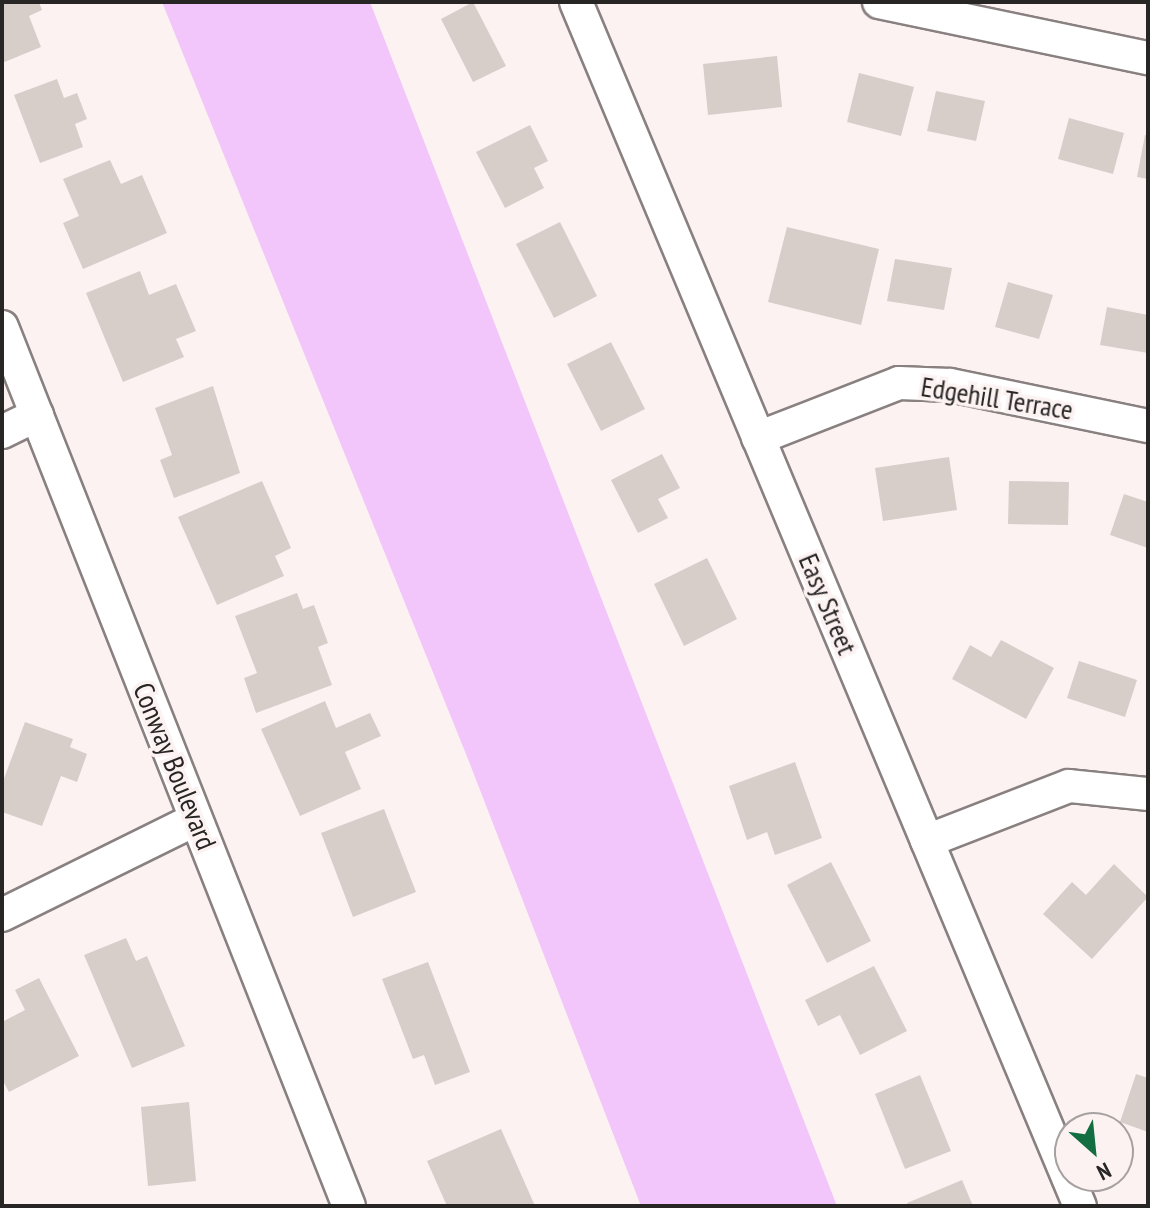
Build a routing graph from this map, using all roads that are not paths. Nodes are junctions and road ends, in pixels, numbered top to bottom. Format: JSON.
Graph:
{"nodes":[{"id":1,"x":879,"y":2,"type":"edge"},
{"id":2,"x":584,"y":4,"type":"edge"},
{"id":3,"x":1148,"y":58,"type":"edge"},
{"id":4,"x":2,"y":327,"type":"edge"},
{"id":5,"x":37,"y":415,"type":"junction"},
{"id":6,"x":1148,"y":426,"type":"edge"},
{"id":7,"x":2,"y":432,"type":"edge"},
{"id":8,"x":758,"y":438,"type":"junction"},
{"id":9,"x":1148,"y":794,"type":"edge"},
{"id":10,"x":196,"y":819,"type":"junction"},
{"id":11,"x":927,"y":841,"type":"junction"},
{"id":12,"x":2,"y":915,"type":"edge"},
{"id":13,"x":349,"y":1206,"type":"edge"},
{"id":14,"x":1080,"y":1206,"type":"edge"}],
"edges":[{"from":1,"to":3,"type":"street"},
{"from":2,"to":8,"type":"street","name":"Easy Street"},
{"from":4,"to":5,"type":"street","name":"Conway Boulevard"},
{"from":5,"to":7,"type":"street"},
{"from":5,"to":10,"type":"street","name":"Conway Boulevard"},
{"from":6,"to":8,"type":"street","name":"Edgehill Terrace"},
{"from":8,"to":11,"type":"street","name":"Easy Street"},
{"from":9,"to":11,"type":"street"},
{"from":10,"to":12,"type":"street"},
{"from":10,"to":13,"type":"street","name":"Conway Boulevard"},
{"from":11,"to":14,"type":"street","name":"Easy Street"}]}
